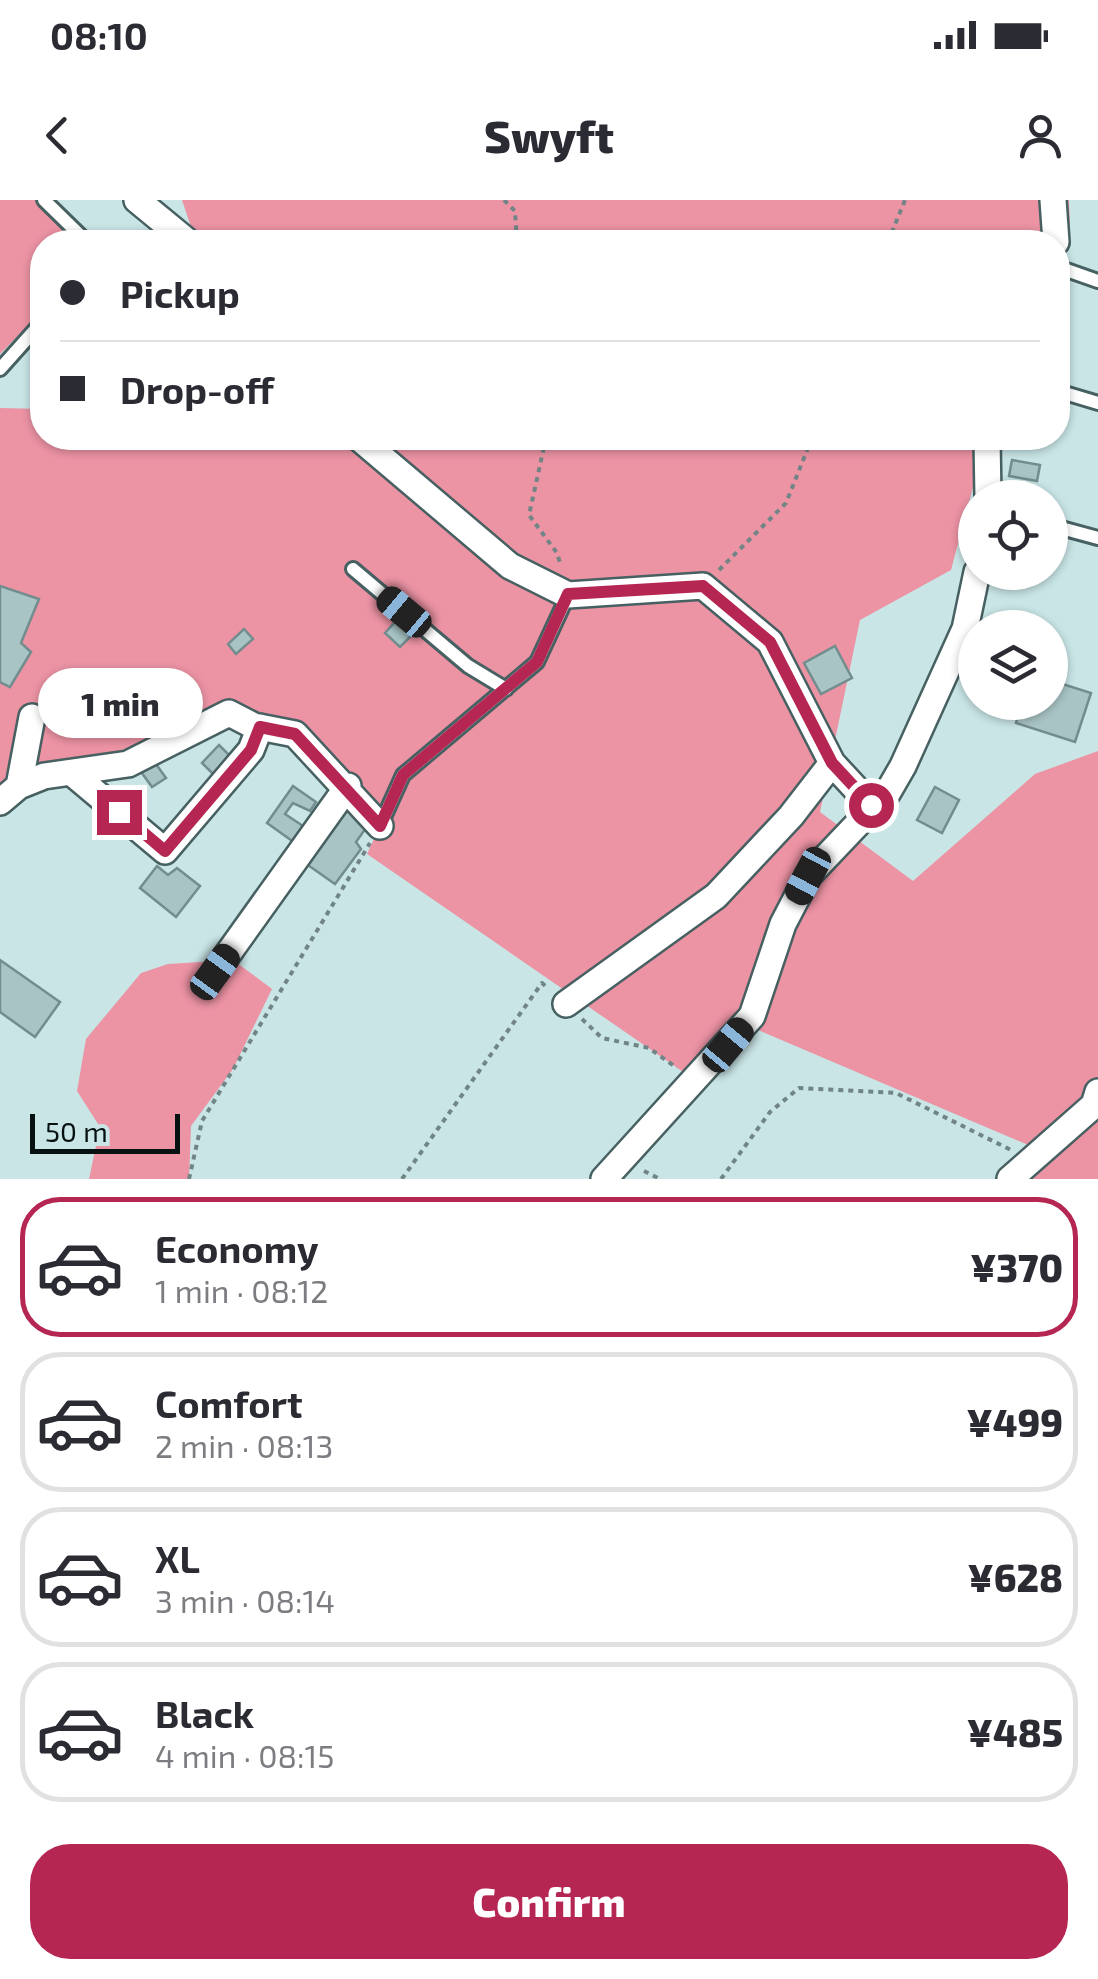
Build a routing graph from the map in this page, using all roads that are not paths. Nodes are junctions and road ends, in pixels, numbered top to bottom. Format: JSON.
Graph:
{"nodes":[{"id":1,"x":44,"y":200,"type":"edge"},
{"id":2,"x":137,"y":200,"type":"edge"},
{"id":3,"x":1053,"y":200,"type":"edge"},
{"id":4,"x":75,"y":230,"type":"edge"},
{"id":5,"x":173,"y":230,"type":"edge"},
{"id":6,"x":1055,"y":230,"type":"edge"},
{"id":7,"x":1070,"y":271,"type":"edge"},
{"id":8,"x":1098,"y":281,"type":"edge"},
{"id":9,"x":30,"y":335,"type":"edge"},
{"id":10,"x":0,"y":369,"type":"edge"},
{"id":11,"x":1070,"y":395,"type":"edge"},
{"id":12,"x":1098,"y":403,"type":"edge"},
{"id":13,"x":373,"y":450,"type":"edge"},
{"id":14,"x":988,"y":450,"type":"edge"},
{"id":15,"x":988,"y":480,"type":"edge"},
{"id":16,"x":1068,"y":530,"type":"edge"},
{"id":17,"x":1098,"y":538,"type":"edge"},
{"id":18,"x":353,"y":569,"type":"dead end"},
{"id":19,"x":974,"y":590,"type":"edge"},
{"id":20,"x":568,"y":594,"type":"junction"},
{"id":21,"x":506,"y":689,"type":"junction"},
{"id":22,"x":32,"y":717,"type":"dead end"},
{"id":23,"x":260,"y":727,"type":"junction"},
{"id":24,"x":832,"y":763,"type":"junction"},
{"id":25,"x":72,"y":774,"type":"junction"},
{"id":26,"x":348,"y":786,"type":"junction"},
{"id":27,"x":10,"y":794,"type":"edge"},
{"id":28,"x":871,"y":805,"type":"junction"},
{"id":29,"x":380,"y":826,"type":"joint"},
{"id":30,"x":215,"y":972,"type":"dead end"},
{"id":31,"x":566,"y":1004,"type":"road end"},
{"id":32,"x":1098,"y":1092,"type":"edge"},
{"id":33,"x":1019,"y":1170,"type":"edge"},
{"id":34,"x":604,"y":1179,"type":"edge"}],
"edges":[{"from":1,"to":4,"type":"lane"},
{"from":2,"to":5,"type":"street"},
{"from":3,"to":6,"type":"street"},
{"from":7,"to":8,"type":"lane"},
{"from":9,"to":10,"type":"lane"},
{"from":11,"to":12,"type":"lane"},
{"from":13,"to":20,"type":"street"},
{"from":14,"to":15,"type":"street"},
{"from":16,"to":17,"type":"lane"},
{"from":18,"to":21,"type":"lane"},
{"from":19,"to":28,"type":"street"},
{"from":20,"to":21,"type":"lane"},
{"from":20,"to":24,"type":"street"},
{"from":21,"to":29,"type":"lane"},
{"from":22,"to":27,"type":"street"},
{"from":23,"to":25,"type":"street"},
{"from":23,"to":25,"type":"street"},
{"from":23,"to":26,"type":"street"},
{"from":24,"to":28,"type":"street"},
{"from":24,"to":31,"type":"street"},
{"from":25,"to":27,"type":"street"},
{"from":26,"to":29,"type":"street"},
{"from":26,"to":30,"type":"street"},
{"from":28,"to":34,"type":"street"},
{"from":32,"to":33,"type":"street"}]}
